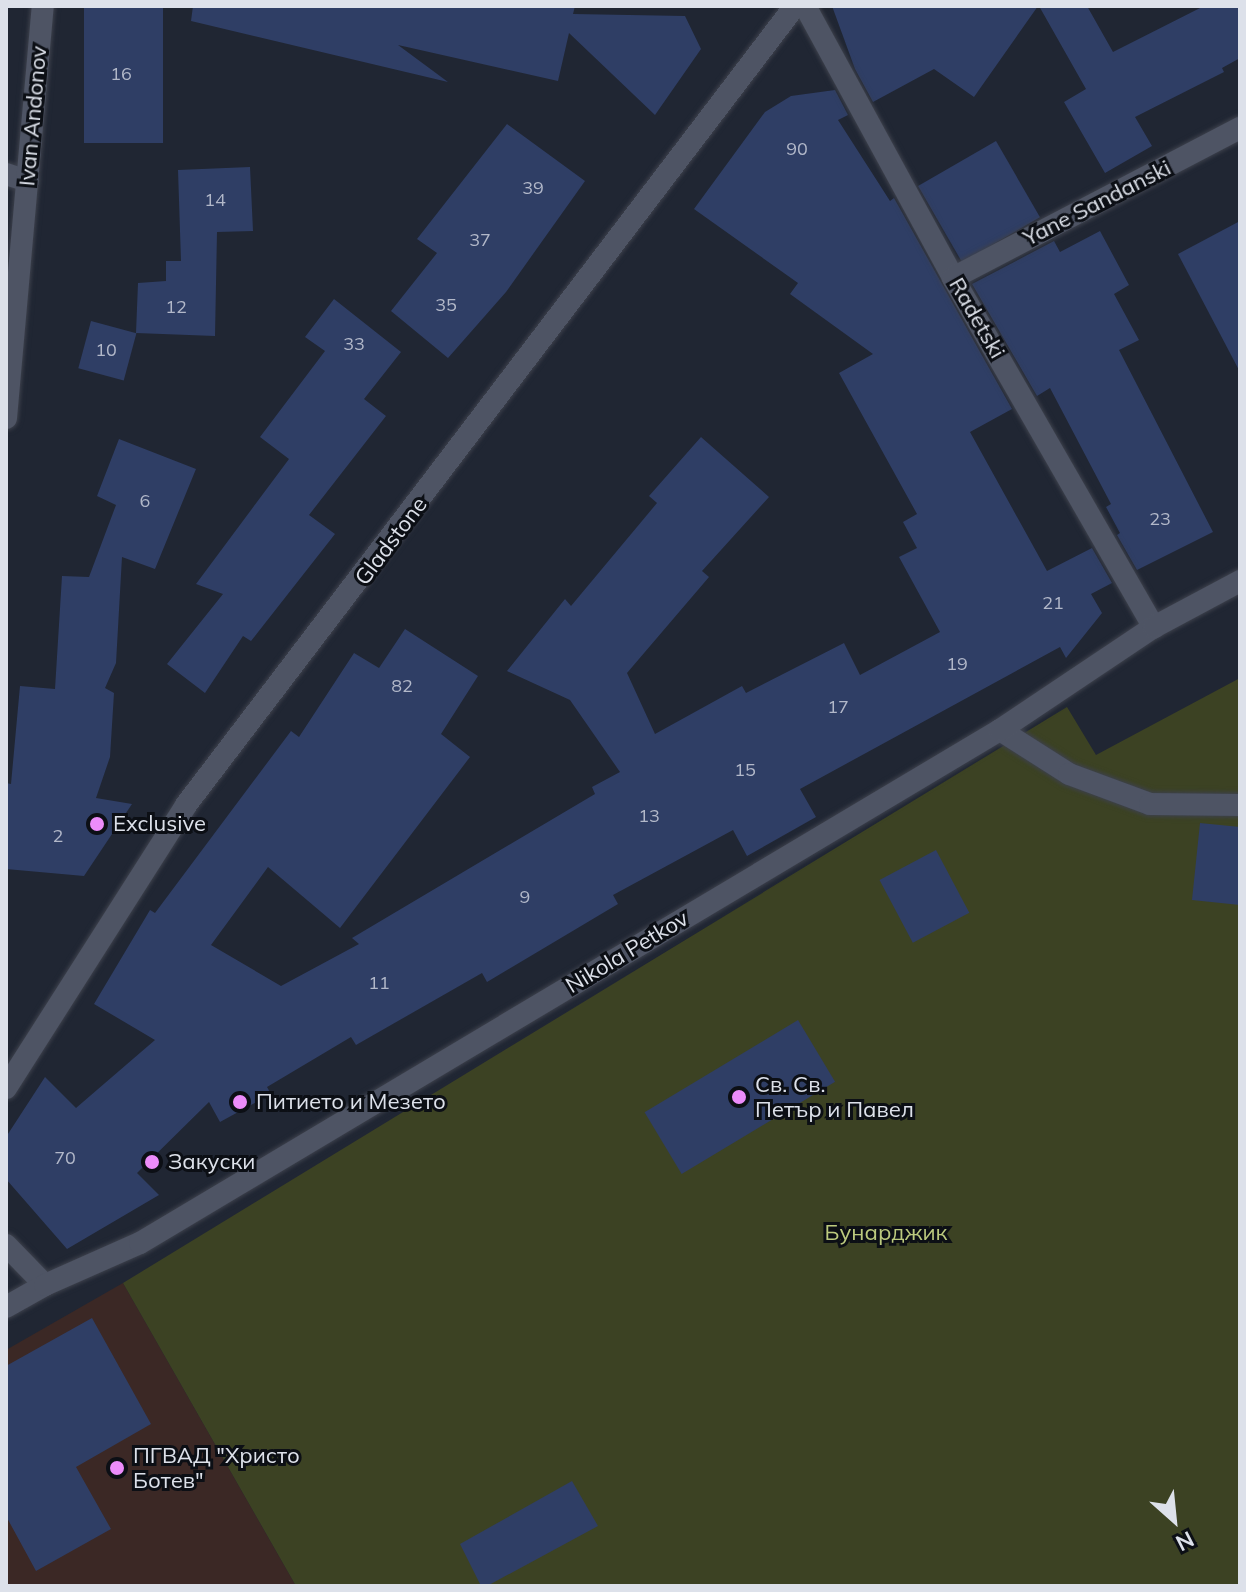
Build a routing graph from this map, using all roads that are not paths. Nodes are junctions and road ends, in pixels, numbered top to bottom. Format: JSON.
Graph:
{"nodes":[{"id":1,"x":43,"y":6,"type":"edge"},
{"id":2,"x":795,"y":6,"type":"edge"},
{"id":3,"x":805,"y":6,"type":"edge"},
{"id":4,"x":1240,"y":128,"type":"edge"},
{"id":5,"x":6,"y":174,"type":"edge"},
{"id":6,"x":28,"y":181,"type":"junction"},
{"id":7,"x":953,"y":278,"type":"junction"},
{"id":8,"x":7,"y":390,"type":"edge"},
{"id":9,"x":6,"y":418,"type":"edge"},
{"id":10,"x":1240,"y":581,"type":"edge"},
{"id":11,"x":1154,"y":627,"type":"junction"},
{"id":12,"x":1000,"y":730,"type":"junction"},
{"id":13,"x":1240,"y":805,"type":"edge"},
{"id":14,"x":6,"y":1088,"type":"edge"},
{"id":15,"x":6,"y":1245,"type":"edge"},
{"id":16,"x":45,"y":1285,"type":"junction"},
{"id":17,"x":6,"y":1307,"type":"edge"}],
"edges":[{"from":1,"to":6,"type":"street","name":"Ivan Andonov"},
{"from":2,"to":14,"type":"street","name":"Gladstone"},
{"from":3,"to":7,"type":"street","name":"Radetski"},
{"from":4,"to":7,"type":"street","name":"Yane Sandanski"},
{"from":5,"to":6,"type":"street"},
{"from":6,"to":8,"type":"street","name":"Ivan Andonov"},
{"from":7,"to":11,"type":"street","name":"Radetski"},
{"from":8,"to":9,"type":"street","name":"Ivan Andonov"},
{"from":10,"to":11,"type":"street","name":"Nikola Petkov"},
{"from":11,"to":12,"type":"street","name":"Nikola Petkov"},
{"from":12,"to":13,"type":"street"},
{"from":12,"to":16,"type":"street","name":"Nikola Petkov"},
{"from":15,"to":16,"type":"street"},
{"from":16,"to":17,"type":"street","name":"Nikola Petkov"}]}
